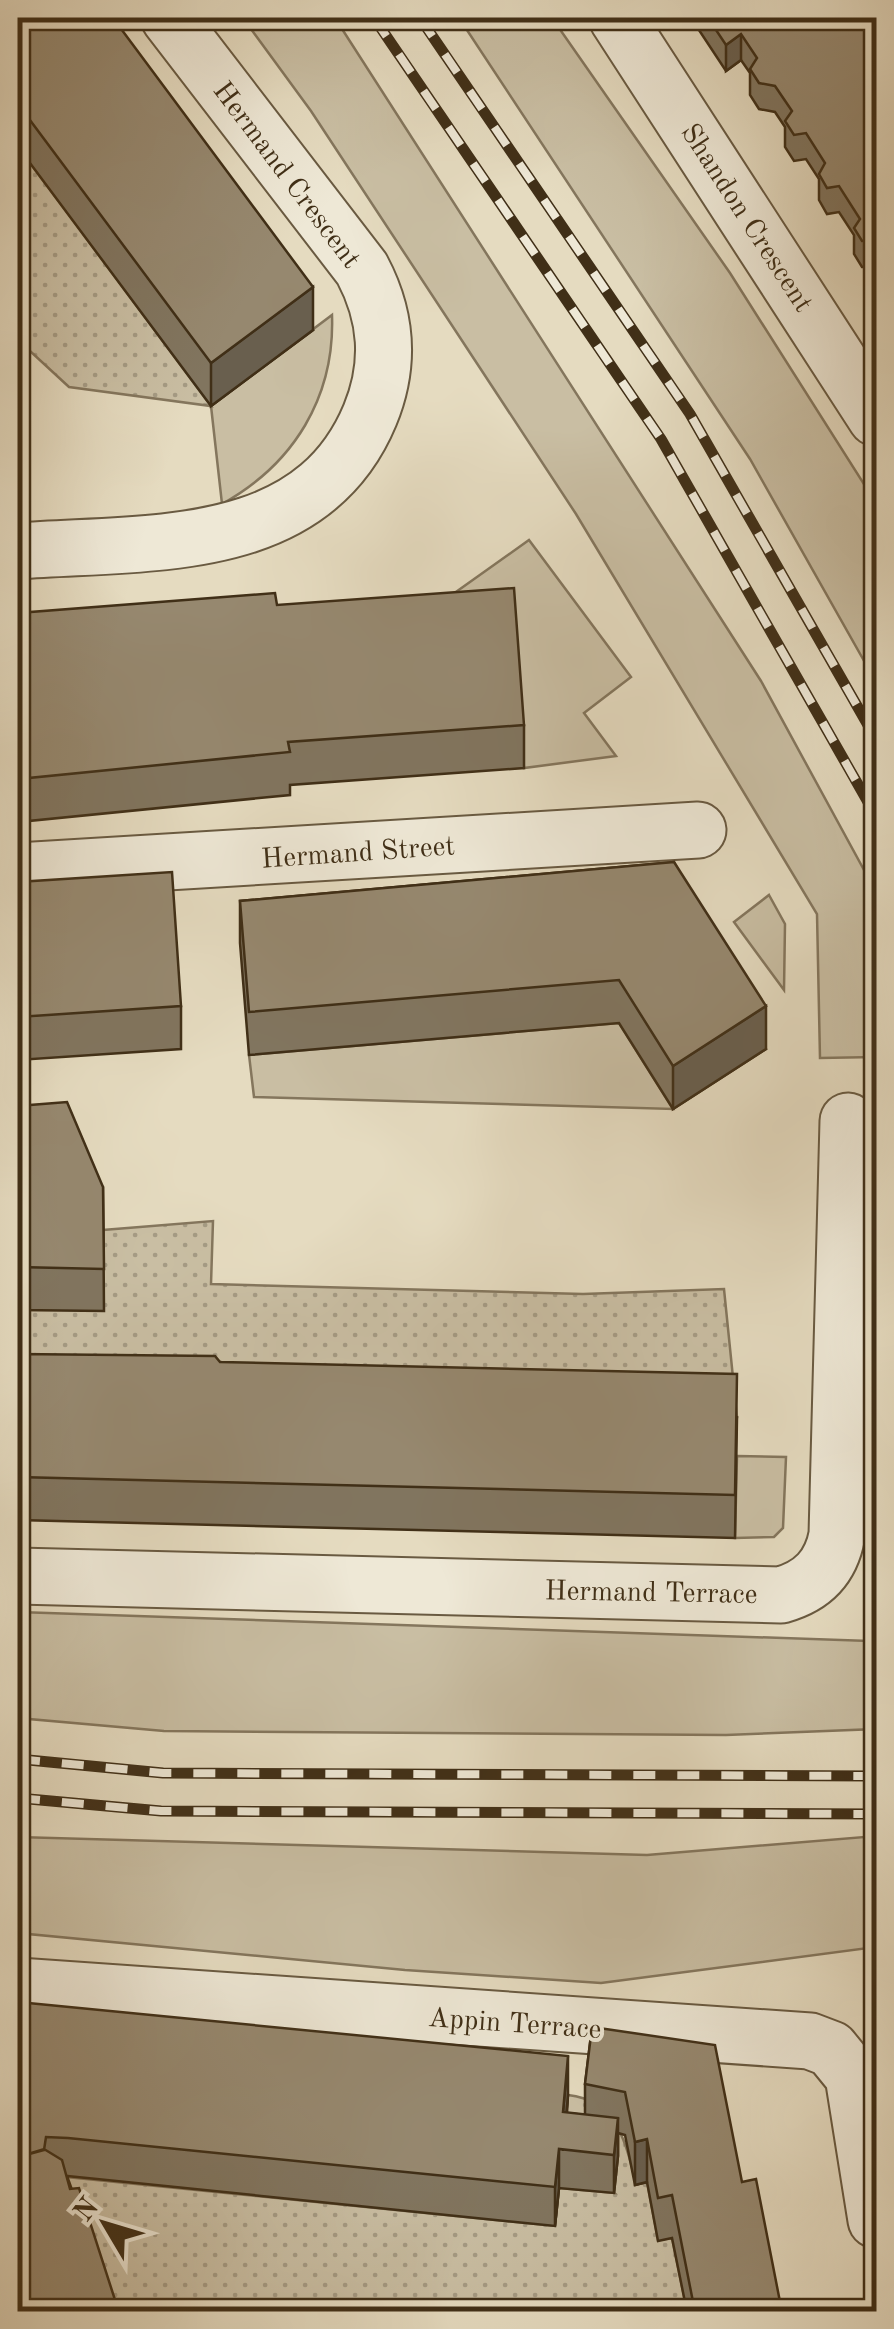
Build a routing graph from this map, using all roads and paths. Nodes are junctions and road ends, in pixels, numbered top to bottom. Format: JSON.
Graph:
{"nodes":[{"id":1,"x":168,"y":18,"type":"edge"},
{"id":2,"x":617,"y":18,"type":"edge"},
{"id":3,"x":876,"y":418,"type":"edge"},
{"id":4,"x":18,"y":551,"type":"edge"},
{"id":5,"x":698,"y":830,"type":"dead end"},
{"id":6,"x":18,"y":871,"type":"edge"},
{"id":7,"x":848,"y":1121,"type":"dead end"},
{"id":8,"x":18,"y":1576,"type":"edge"},
{"id":9,"x":18,"y":1986,"type":"edge"},
{"id":10,"x":876,"y":2220,"type":"edge"}],
"edges":[{"from":1,"to":4,"type":"street","name":"Hermand Crescent"},
{"from":2,"to":3,"type":"street","name":"Shandon Crescent"},
{"from":5,"to":6,"type":"street","name":"Hermand Street"},
{"from":7,"to":8,"type":"street","name":"Hermand Terrace"},
{"from":9,"to":10,"type":"street","name":"Appin Terrace"}]}
